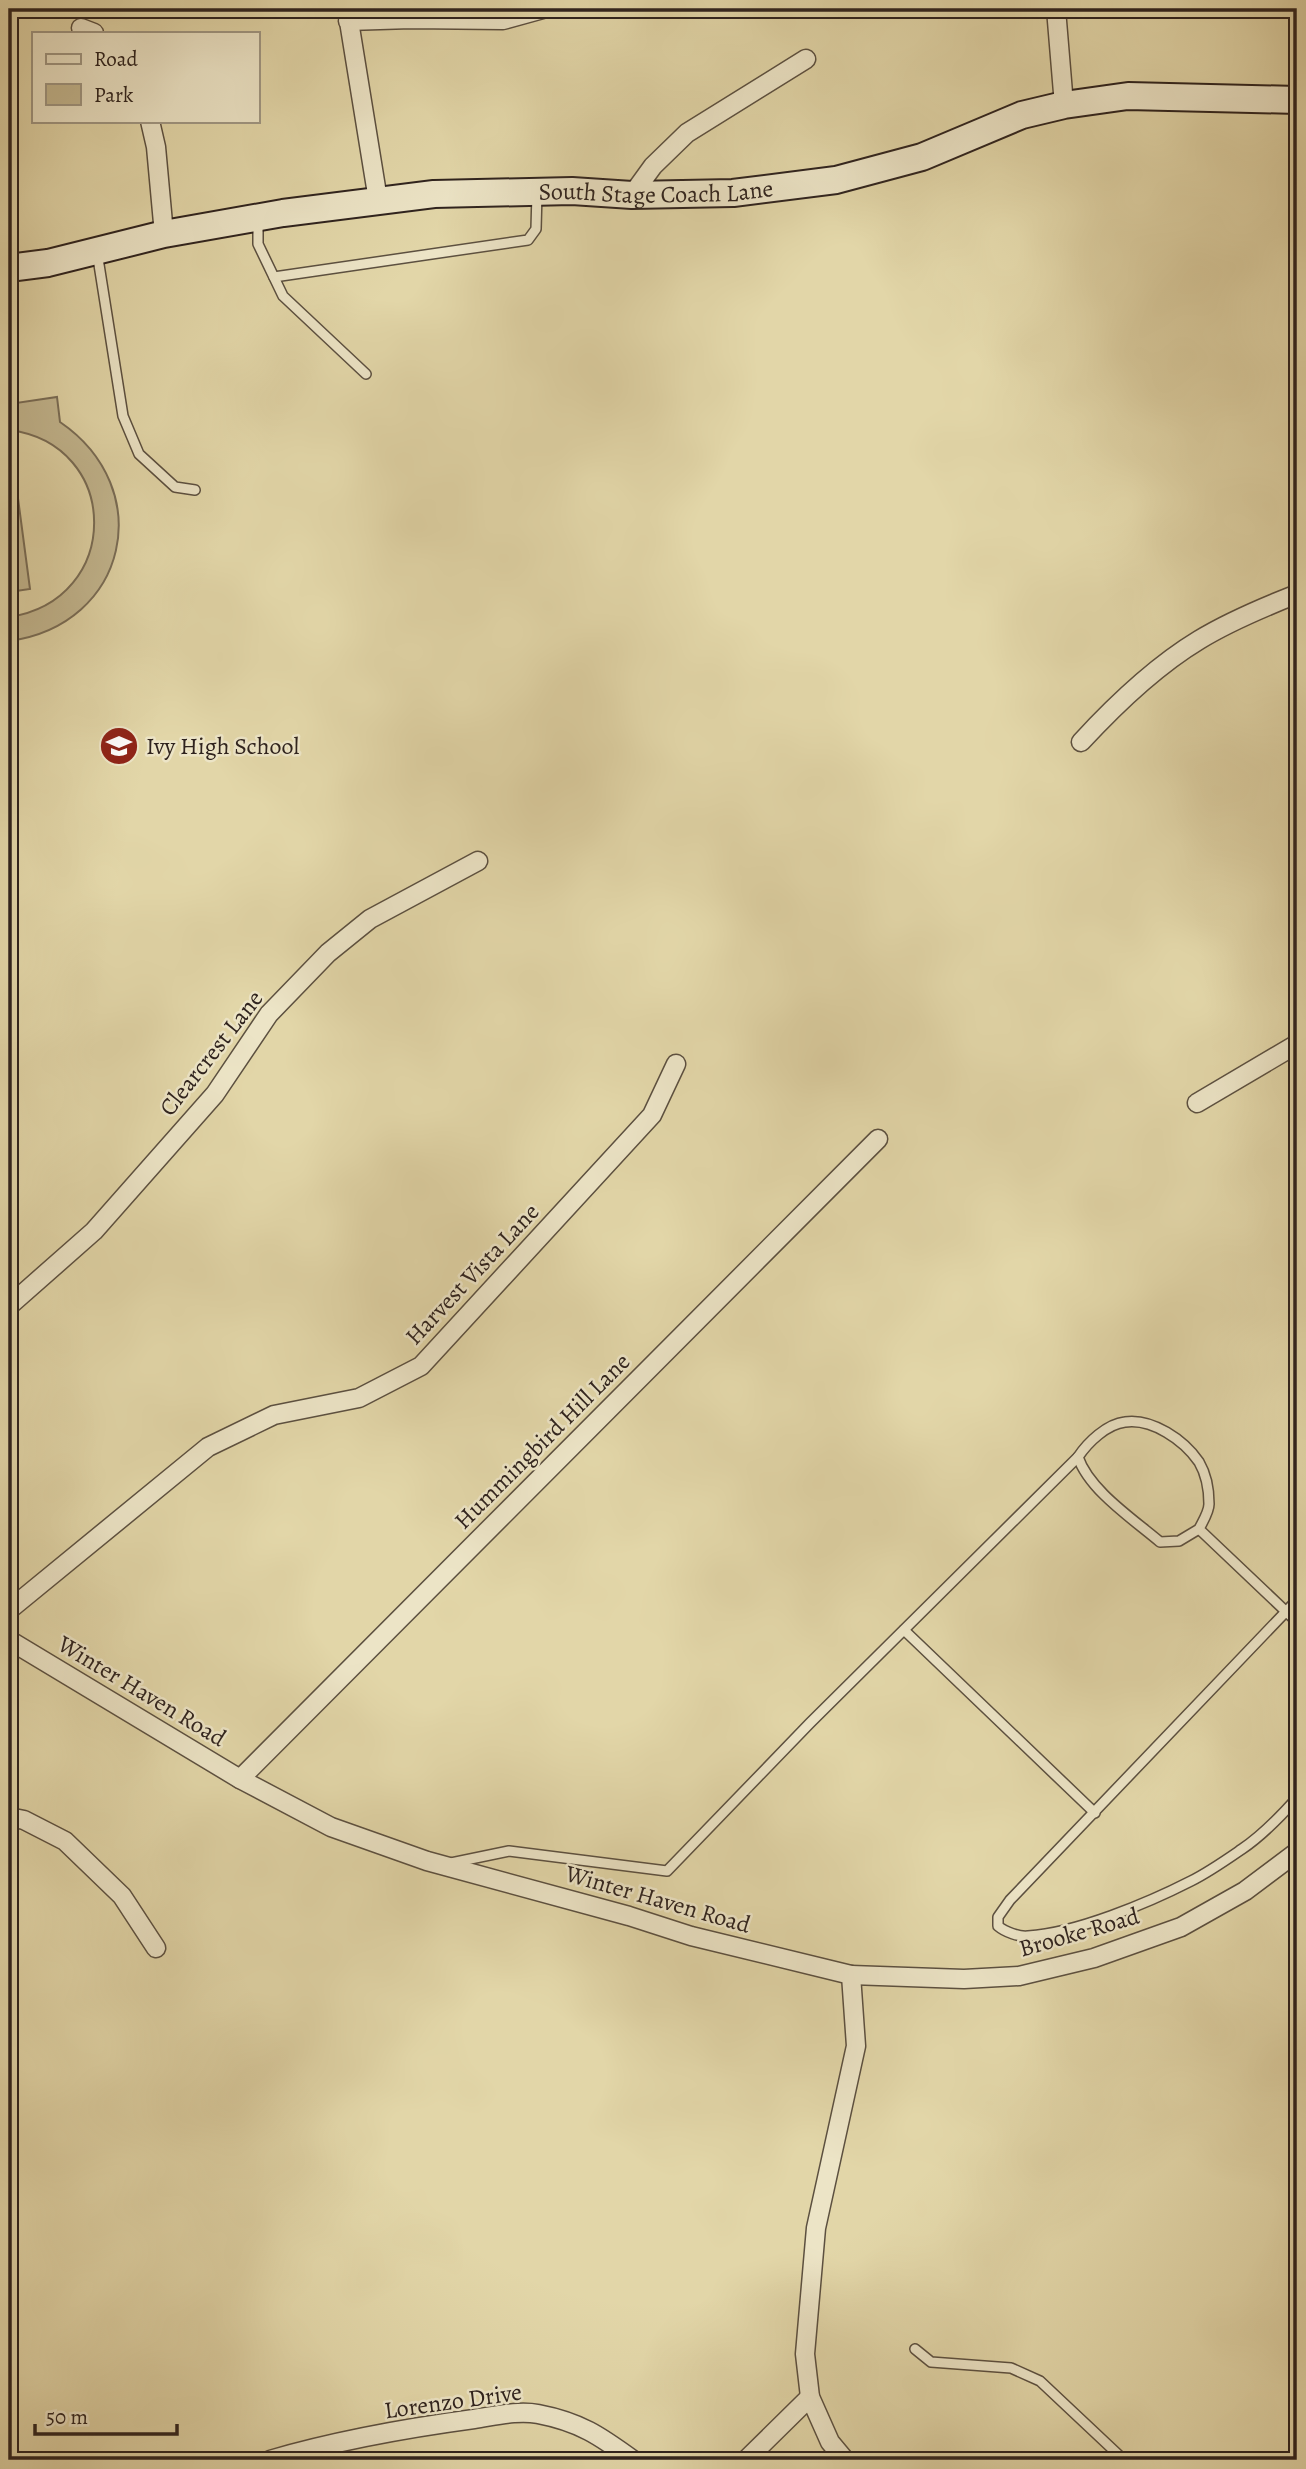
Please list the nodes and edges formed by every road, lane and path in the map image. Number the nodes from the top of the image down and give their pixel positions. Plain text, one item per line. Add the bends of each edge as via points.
1 (543, 9) edge
2 (1056, 9) edge
3 (348, 15) edge
4 (806, 59) dead end
5 (1297, 100) edge
6 (1064, 105) junction
7 (150, 122) edge
8 (537, 191) junction
9 (632, 195) junction
10 (378, 200) junction
11 (258, 218) junction
12 (164, 234) junction
13 (96, 250) junction
14 (9, 268) edge
15 (274, 277) junction
16 (366, 374) dead end
17 (195, 490) dead end
18 (1297, 594) edge
19 (1081, 742) dead end
20 (478, 861) dead end
21 (1297, 1044) edge
22 (676, 1064) dead end
23 (1197, 1103) dead end
24 (878, 1139) dead end
25 (9, 1306) edge
26 (1078, 1457) junction
27 (1199, 1529) junction
28 (1297, 1600) edge
29 (9, 1610) edge
30 (1287, 1611) junction
31 (1297, 1622) edge
32 (904, 1630) junction
33 (9, 1640) edge
34 (240, 1779) junction
35 (1297, 1798) edge
36 (1095, 1813) junction
37 (9, 1817) edge
38 (1297, 1852) edge
39 (442, 1865) junction
40 (156, 1948) dead end
41 (851, 1975) junction
42 (915, 2349) dead end
43 (810, 2397) junction
44 (270, 2460) edge
45 (633, 2460) edge
46 (746, 2460) edge
47 (845, 2460) edge
48 (1124, 2460) edge

1 - 3 street via 503,20
2 - 6 street
3 - 10 street
4 - 9 street via 687,133 653,166
5 - 6 main road, South Stage Coach Lane via 1128,96
6 - 9 main road, South Stage Coach Lane via 1022,115 922,157 836,180 733,193
7 - 12 street
8 - 9 main road, South Stage Coach Lane
8 - 10 main road, South Stage Coach Lane
8 - 15 lane via 536,229 528,240
10 - 11 main road, South Stage Coach Lane
11 - 12 main road, South Stage Coach Lane
11 - 15 lane via 258,244
12 - 13 main road, South Stage Coach Lane
13 - 14 main road, South Stage Coach Lane
13 - 17 lane via 123,416 139,454 175,487
15 - 16 lane via 283,296
18 - 19 street via 1199,640 1120,700
20 - 25 street, Clearcrest Lane via 370,919 328,953 269,1014 215,1094 94,1231
21 - 23 street
22 - 29 street, Harvest Vista Lane via 652,1115 421,1366 359,1398 274,1415 208,1447
24 - 34 street, Hummingbird Hill Lane
26 - 27 lane via 1097,1487 1160,1542 1179,1541
26 - 27 lane via 1096,1437 1123,1422 1145,1422 1177,1439 1199,1462 1208,1485 1209,1507
26 - 32 lane
27 - 30 lane
28 - 30 lane
30 - 31 lane
30 - 36 lane
32 - 36 lane
32 - 39 lane via 667,1871 509,1851
33 - 34 street, Winter Haven Road
34 - 39 street, Winter Haven Road via 331,1827
35 - 36 lane via 1244,1848 1193,1880 1145,1902 1065,1931 1026,1937 1002,1930 998,1917 1010,1900
37 - 40 street via 65,1841 122,1896
38 - 41 street, Brooke Road via 1245,1891 1181,1927 1094,1958 1019,1976
39 - 41 street, Winter Haven Road via 691,1936
41 - 43 street via 856,2046 816,2228 805,2354
42 - 48 lane via 931,2362 1011,2368 1040,2381
43 - 46 street
43 - 47 street via 830,2442
44 - 45 street, Lorenzo Drive via 433,2425 535,2414 574,2423

